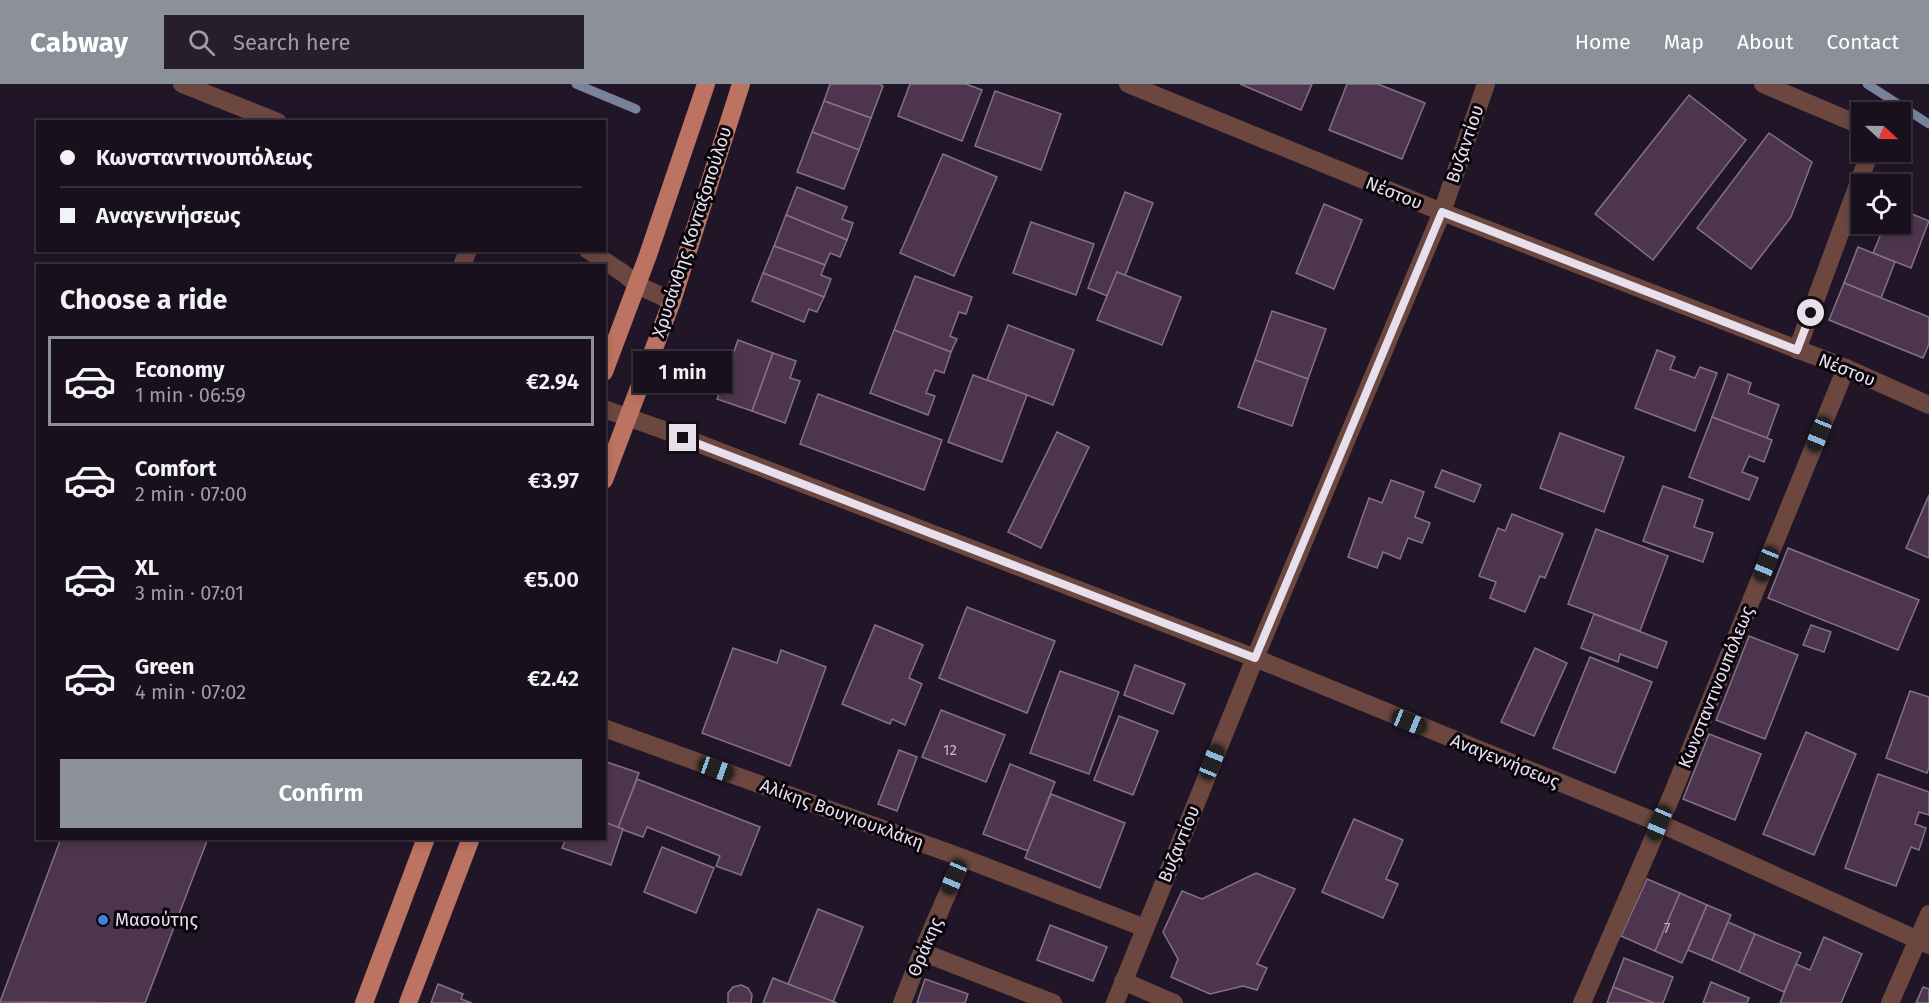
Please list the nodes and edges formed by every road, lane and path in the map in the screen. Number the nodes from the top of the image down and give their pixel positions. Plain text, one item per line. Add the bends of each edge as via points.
1 (182, 84) edge
2 (706, 84) edge
3 (741, 84) edge
4 (1128, 84) edge
5 (1485, 84) edge
6 (1763, 84) edge
7 (273, 120) edge
8 (1851, 121) edge
9 (1866, 162) edge
10 (1442, 212) junction
11 (591, 252) edge
12 (637, 285) junction
13 (672, 301) junction
14 (1797, 350) junction
15 (606, 367) edge
16 (1846, 368) junction
17 (1929, 405) edge
18 (606, 410) edge
19 (627, 418) junction
20 (606, 475) edge
21 (1255, 658) junction
22 (606, 729) edge
23 (1659, 823) junction
24 (425, 840) edge
25 (470, 840) edge
26 (963, 858) junction
27 (1929, 914) edge
28 (1145, 928) junction
29 (1923, 942) edge
30 (922, 952) junction
31 (1123, 981) junction
32 (364, 1003) edge
33 (408, 1003) edge
34 (902, 1003) edge
35 (1053, 1003) edge
36 (1115, 1003) edge
37 (1174, 1003) edge
38 (1582, 1003) edge
39 (1890, 1003) edge

1 - 7 street
2 - 12 main road, Χρυσάνθης Κονταξοπούλου
3 - 13 main road, Χρυσάνθης Κονταξοπούλου
4 - 10 street, Νέστου
5 - 10 street, Βυζαντίου
6 - 8 street
9 - 14 street
10 - 14 street, Νέστου
10 - 21 street, Βυζαντίου
11 - 12 street
12 - 13 street
12 - 15 main road, Χρυσάνθης Κονταξοπούλου
13 - 19 main road, Χρυσάνθης Κονταξοπούλου
14 - 16 street, Νέστου
16 - 17 street, Νέστου
16 - 23 street, Κωνσταντινουπόλεως
18 - 19 street, Αναγεννήσεως
19 - 20 main road, Χρυσάνθης Κονταξοπούλου
19 - 21 street, Αναγεννήσεως
21 - 23 street, Αναγεννήσεως
21 - 28 street, Βυζαντίου
22 - 26 street, Αλίκης Βουγιουκλάκη
23 - 29 street, Αναγεννήσεως
23 - 38 street, Κωνσταντινουπόλεως
24 - 32 main road
25 - 33 main road
26 - 28 street, Αλίκης Βουγιουκλάκη
26 - 30 street, Θράκης
27 - 29 street
28 - 31 street, Βυζαντίου
29 - 39 street
30 - 34 street, Θράκης
30 - 35 street
31 - 36 street, Βυζαντίου
31 - 37 street

